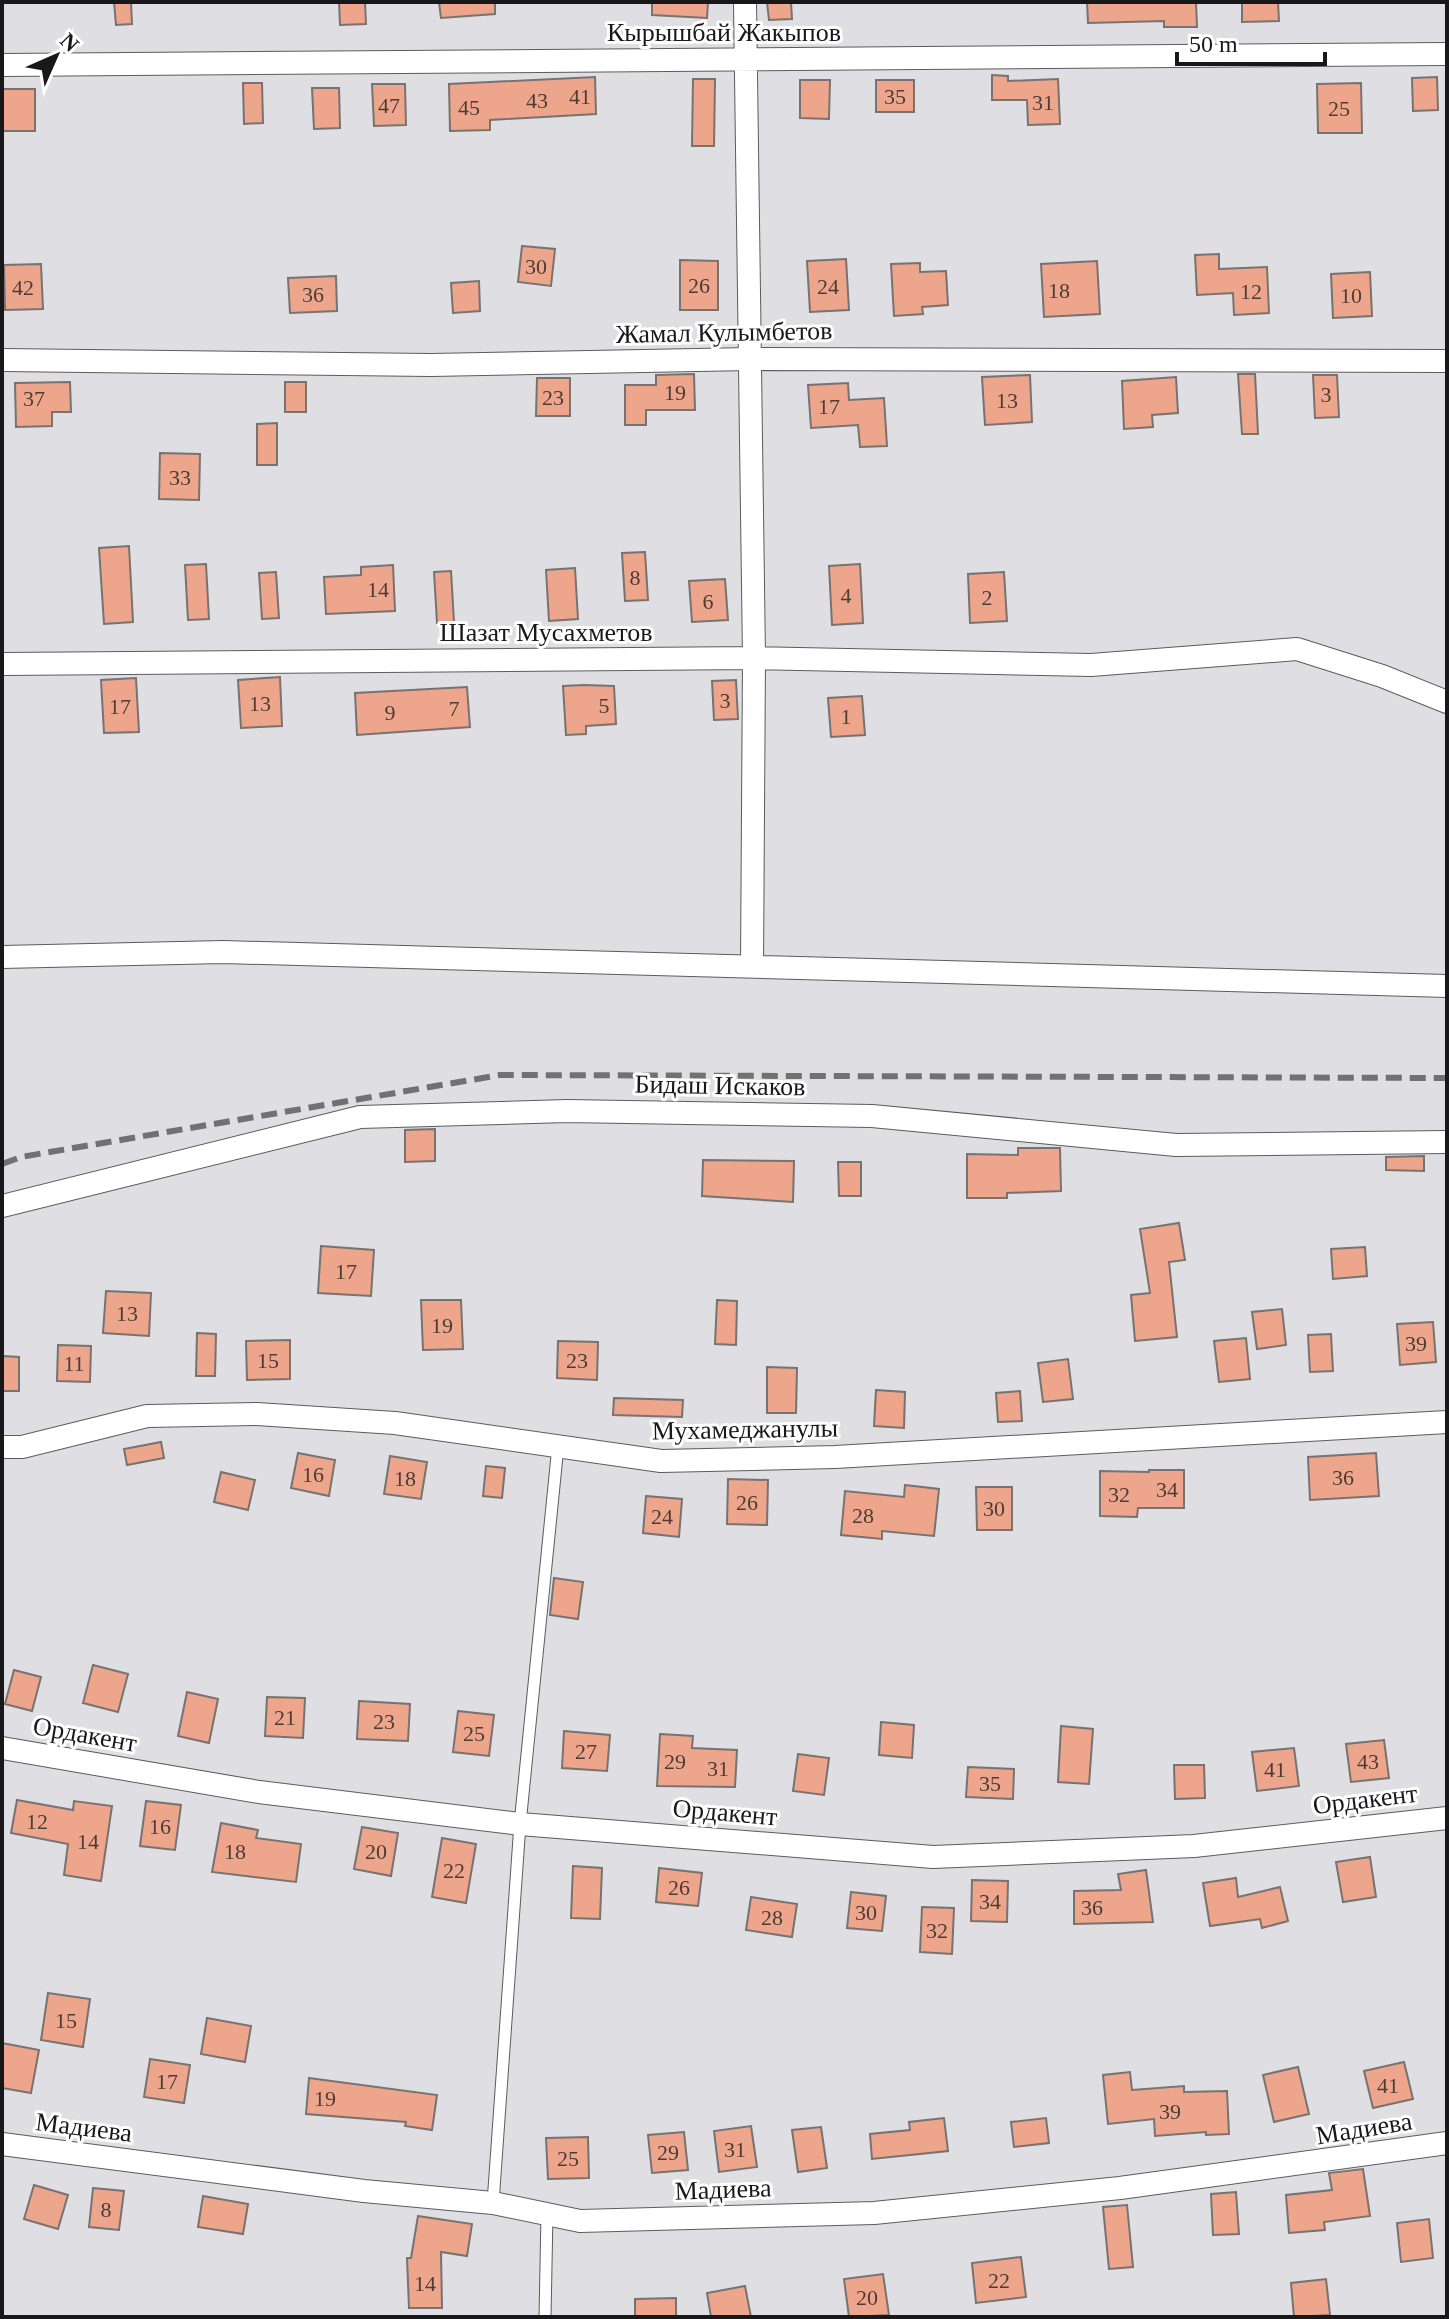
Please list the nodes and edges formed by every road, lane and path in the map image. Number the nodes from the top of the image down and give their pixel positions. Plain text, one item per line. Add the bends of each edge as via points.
1 (745, 2) edge
2 (1447, 54) edge
3 (748, 59) junction
4 (2, 65) edge
5 (751, 359) junction
6 (2, 360) edge
7 (1447, 361) edge
8 (754, 658) junction
9 (2, 664) edge
10 (1447, 702) edge
11 (2, 957) edge
12 (752, 966) junction
13 (1447, 986) edge
14 (1447, 1142) edge
15 (2, 1206) edge
16 (1447, 1422) edge
17 (558, 1446) junction
18 (2, 1447) edge
19 (2, 1748) edge
20 (1447, 1818) edge
21 (520, 1824) junction
22 (1447, 2143) edge
23 (2, 2144) edge
24 (493, 2203) junction
25 (547, 2213) junction
26 (545, 2317) edge

1 - 3 street
2 - 3 street, Кырышбай Жакыпов
3 - 4 street, Кырышбай Жакыпов
3 - 5 street
5 - 6 street, Жамал Кулымбетов via 431,365
5 - 7 street, Жамал Кулымбетов
5 - 8 street
8 - 9 street, Шазат Мусахметов
8 - 10 street, Шазат Мусахметов via 1091,665 1297,649
8 - 12 street
11 - 12 street via 223,952
12 - 13 street
14 - 15 street, Бидаш Искаков via 1176,1145 857,1115 567,1111 360,1117
16 - 17 street, Мухамеджанулы via 835,1457 661,1461
17 - 18 street, Мухамеджанулы via 395,1423 257,1414 147,1416 22,1447
17 - 21 lane
19 - 21 street, Ордакент via 259,1792
20 - 21 street, Ордакент via 1194,1846 933,1857
21 - 24 lane
22 - 25 street, Мадиева via 1120,2188 874,2213 580,2221
23 - 24 street, Мадиева
24 - 25 street, Мадиева
25 - 26 lane

